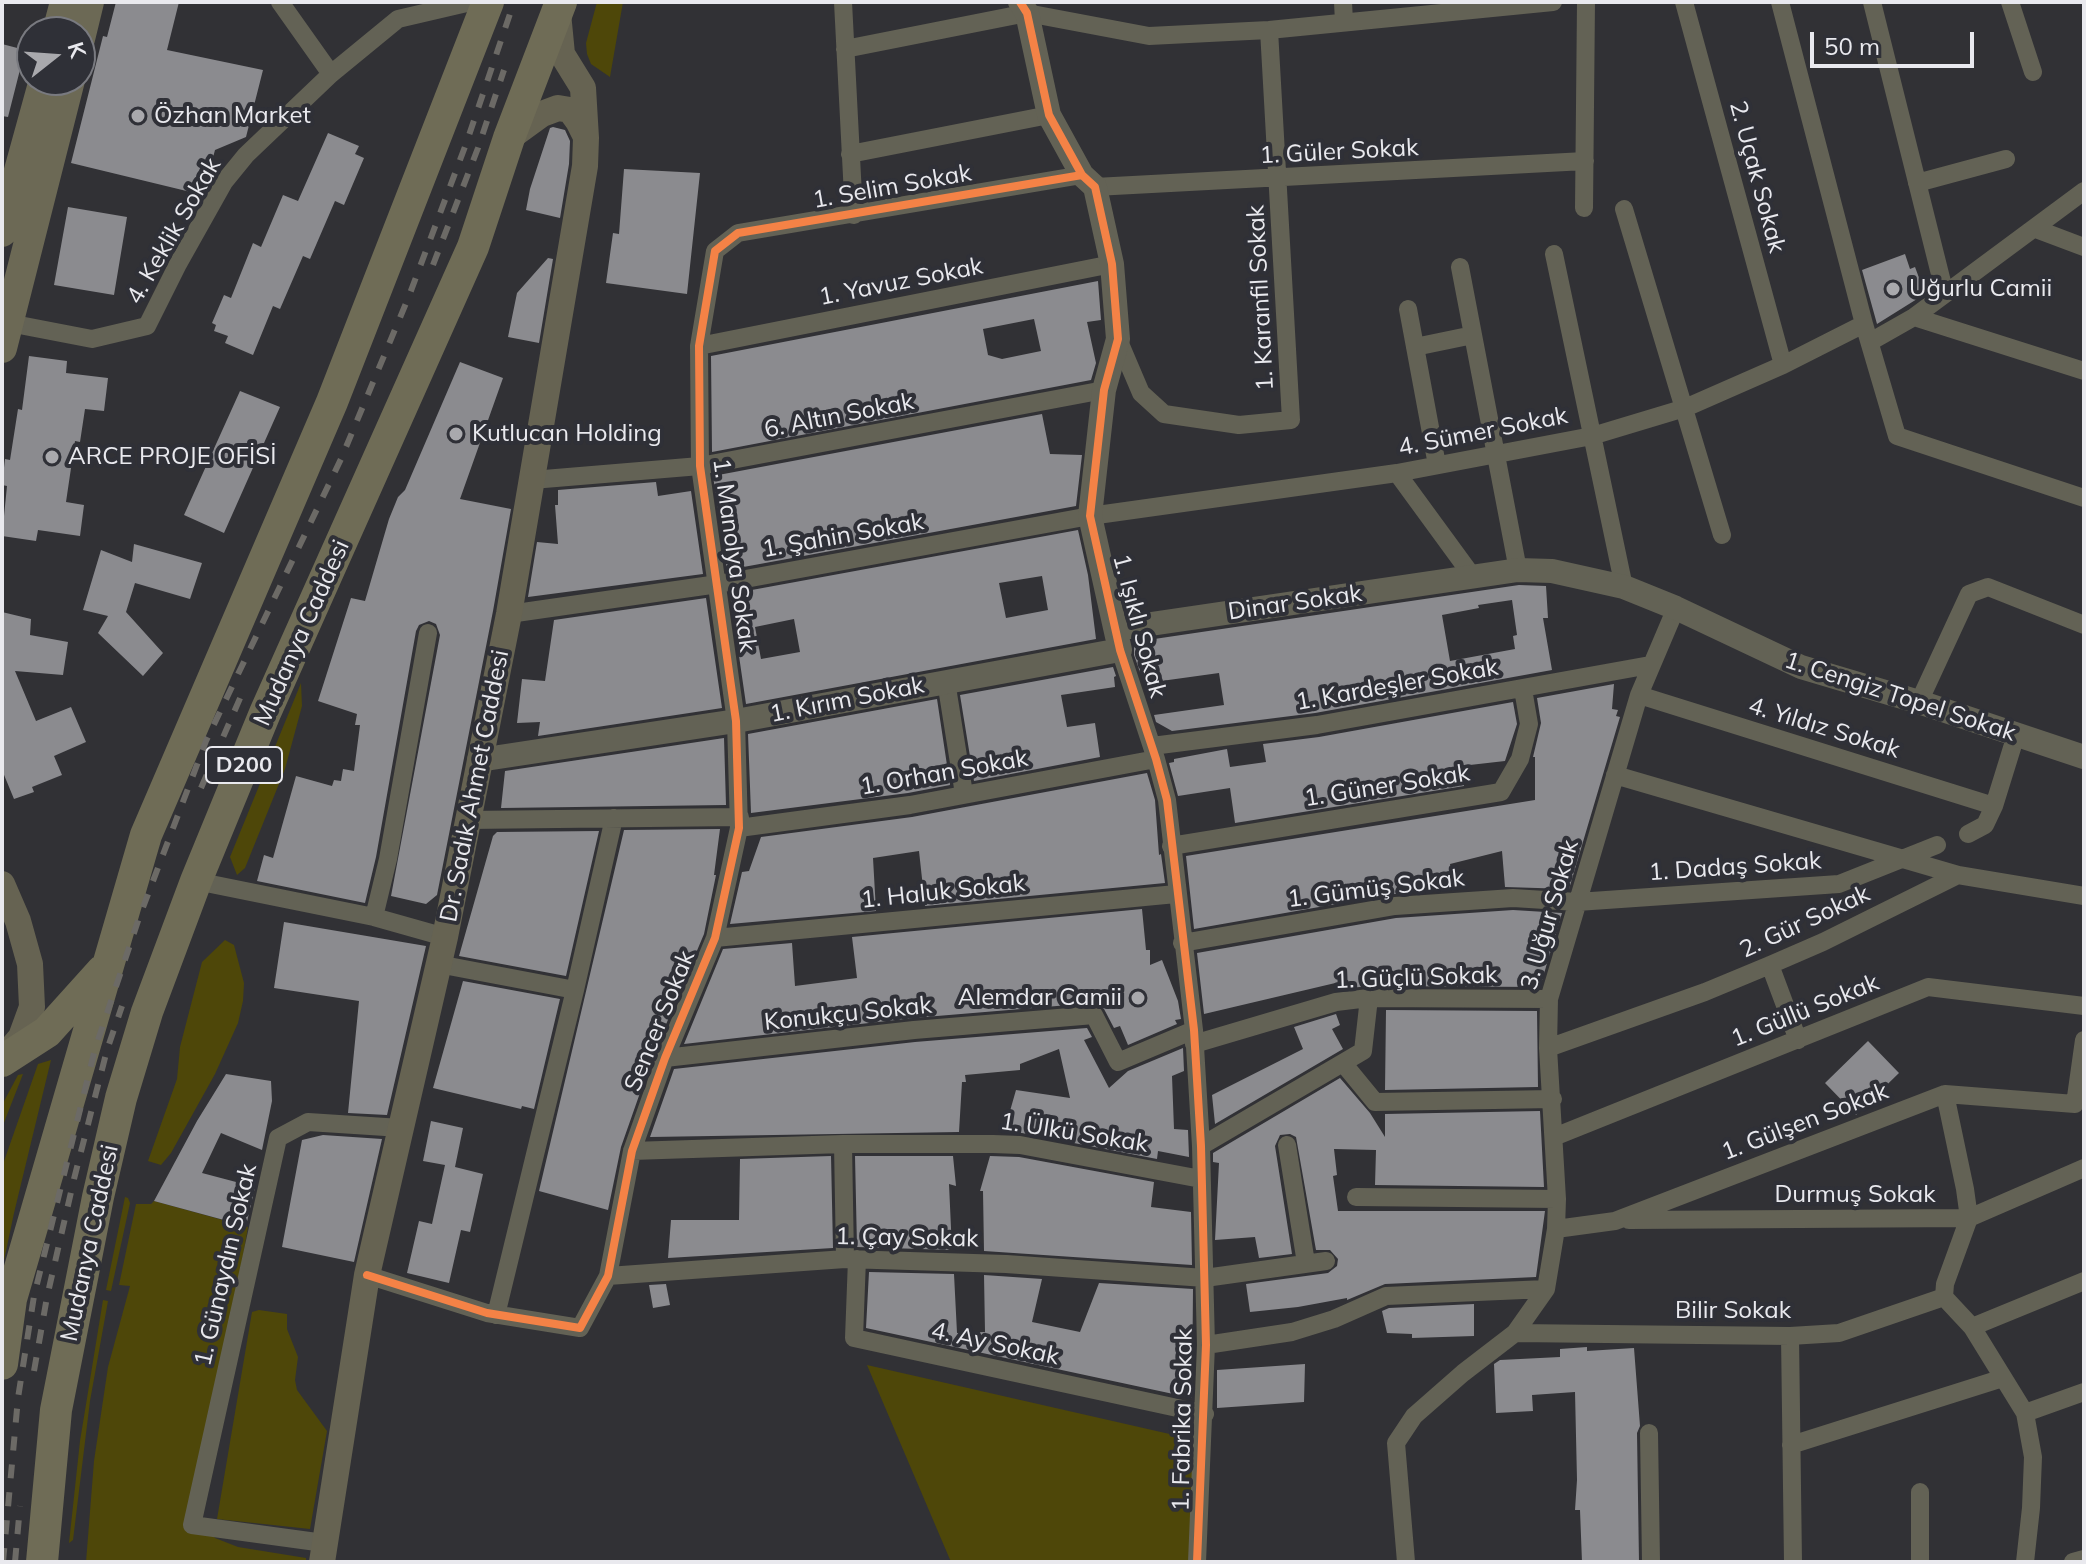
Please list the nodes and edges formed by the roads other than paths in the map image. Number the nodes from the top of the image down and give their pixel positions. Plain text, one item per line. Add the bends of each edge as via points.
1 (280, 2) edge
2 (471, 2) edge
3 (488, 2) edge
4 (843, 2) edge
5 (1343, 2) edge
6 (1553, 2) edge
7 (1586, 2) edge
8 (1684, 2) edge
9 (1780, 2) edge
10 (1872, 2) edge
11 (2010, 2) edge
12 (1480, 5) edge
13 (559, 6) edge
14 (1024, 8) edge
15 (1344, 22) junction
16 (1269, 30) junction
17 (845, 49) junction
18 (2033, 72) dead end
19 (331, 74) junction
20 (40, 96) edge
21 (66, 96) edge
22 (1049, 115) junction
23 (509, 138) junction
24 (586, 138) junction
25 (850, 154) junction
26 (2006, 159) dead end
27 (1585, 161) junction
28 (1278, 180) junction
29 (1088, 181) junction
30 (1917, 183) junction
31 (2084, 191) edge
32 (1584, 208) dead end
33 (1624, 209) dead end
34 (854, 215) junction
35 (2036, 229) junction
36 (2, 232) edge
37 (2084, 247) edge
38 (715, 251) joint
39 (1554, 254) dead end
40 (1112, 264) junction
41 (1460, 267) dead end
42 (1945, 294) junction
43 (1408, 309) dead end
44 (1914, 317) junction
45 (1867, 333) junction
46 (5, 335) edge
47 (1473, 335) junction
48 (1118, 339) junction
49 (699, 346) junction
50 (1415, 347) junction
51 (1783, 365) junction
52 (2084, 371) edge
53 (1104, 390) junction
54 (1685, 408) junction
55 (1291, 420) joint
56 (1592, 436) junction
57 (1495, 454) junction
58 (1437, 465) junction
59 (700, 466) junction
60 (1397, 473) junction
61 (532, 480) junction
62 (2084, 498) edge
63 (1090, 516) junction
64 (1722, 535) dead end
65 (1518, 570) junction
66 (1473, 577) junction
67 (718, 584) junction
68 (1624, 587) junction
69 (1676, 608) junction
70 (509, 614) junction
71 (2084, 625) edge
72 (428, 633) dead end
73 (1118, 639) junction
74 (1650, 665) junction
75 (946, 681) junction
76 (1523, 689) junction
77 (1639, 695) junction
78 (1919, 702) junction
79 (736, 721) junction
80 (2016, 735) junction
81 (1154, 752) junction
82 (2084, 757) edge
83 (479, 760) junction
84 (1615, 775) junction
85 (964, 794) junction
86 (1994, 806) junction
87 (614, 818) junction
88 (467, 820) junction
89 (740, 823) junction
90 (1968, 834) dead end
91 (1937, 845) dead end
92 (1171, 846) junction
93 (1901, 860) junction
94 (1958, 875) junction
95 (196, 881) junction
96 (2, 884) edge
97 (1176, 894) junction
98 (2084, 896) edge
99 (1577, 902) junction
100 (374, 917) junction
101 (445, 937) junction
102 (715, 938) junction
103 (1182, 943) junction
104 (109, 963) junction
105 (438, 964) junction
106 (1770, 965) junction
107 (575, 990) junction
108 (1369, 998) junction
109 (1549, 999) junction
110 (2084, 1006) edge
111 (1194, 1037) junction
112 (1798, 1040) junction
113 (2084, 1040) edge
114 (1548, 1048) junction
115 (665, 1058) junction
116 (2, 1060) edge
117 (1343, 1063) junction
118 (2082, 1075) edge
119 (1945, 1094) junction
120 (1553, 1099) junction
121 (401, 1128) junction
122 (1554, 1137) junction
123 (843, 1144) junction
124 (1287, 1145) dead end
125 (1201, 1146) junction
126 (632, 1151) junction
127 (2084, 1168) edge
128 (1201, 1179) junction
129 (1356, 1197) dead end
130 (1557, 1199) junction
131 (1969, 1218) junction
132 (1615, 1221) junction
133 (1556, 1229) junction
134 (851, 1259) junction
135 (1326, 1261) dead end
136 (1306, 1263) junction
137 (367, 1275) junction
138 (608, 1276) junction
139 (1205, 1278) junction
140 (2084, 1281) edge
141 (1546, 1289) junction
142 (1944, 1297) junction
143 (496, 1315) junction
144 (1972, 1327) junction
145 (1515, 1333) junction
146 (1790, 1336) junction
147 (1206, 1345) junction
148 (2, 1364) edge
149 (2003, 1378) junction
150 (2084, 1392) edge
151 (2025, 1413) junction
152 (1205, 1414) junction
153 (1649, 1433) dead end
154 (1791, 1445) junction
155 (1920, 1492) dead end
156 (323, 1552) edge
157 (2084, 1559) edge
158 (42, 1562) edge
159 (1197, 1562) edge
160 (1406, 1562) edge
161 (1651, 1562) edge
162 (1793, 1562) edge
163 (1920, 1562) edge
164 (2025, 1562) edge
165 (2073, 1562) edge

1 - 19 street
2 - 19 street, 4. Keklik Sokak via 398,19
3 - 104 highway, D200 via 332,402 146,835
4 - 17 street
5 - 15 street
6 - 12 street
7 - 27 street
8 - 51 street, 2. Uçak Sokak
9 - 45 street
10 - 30 street
11 - 18 street
12 - 15 street
13 - 23 highway, Mudanya Caddesi / D200
13 - 24 main road, Dr. Sadık Ahmet Caddesi via 562,54 583,88
14 - 16 street via 1149,36
14 - 17 street
14 - 22 street, 1. Işıklı Sokak
15 - 16 street
16 - 28 street, 1. Karanfil Sokak
17 - 25 street
19 - 46 street, 4. Keklik Sokak via 224,182 147,326 92,339
20 - 36 main road
21 - 46 main road
22 - 25 street
22 - 29 street, 1. Işıklı Sokak
23 - 24 main road via 558,108 570,110
23 - 95 highway, Mudanya Caddesi / D200 via 473,247 265,713
24 - 61 main road, Dr. Sadık Ahmet Caddesi
25 - 34 street
26 - 30 street
27 - 28 street, 1. Güler Sokak
27 - 32 street
28 - 29 street, 1. Güler Sokak
28 - 55 street, 1. Karanfil Sokak
29 - 34 street, 1. Selim Sokak
29 - 40 street, 1. Işıklı Sokak
30 - 42 street
31 - 35 street, 4. Sümer Sokak
33 - 54 street
34 - 38 street, 1. Selim Sokak via 738,233
35 - 37 street
35 - 42 street, 4. Sümer Sokak
38 - 49 street, 1. Manolya Sokak
39 - 56 street
40 - 48 street, 1. Işıklı Sokak
40 - 49 street, 1. Yavuz Sokak
41 - 47 street
42 - 44 street, 4. Sümer Sokak
43 - 50 street
44 - 45 street, 4. Sümer Sokak
44 - 52 street
45 - 51 street, 4. Sümer Sokak
45 - 62 street via 1897,436
47 - 50 street
47 - 57 street
48 - 53 street, 1. Işıklı Sokak
48 - 55 street, 1. Işıklı Sokak via 1141,393 1164,414 1239,425
49 - 59 street, 1. Manolya Sokak
50 - 58 street
51 - 54 street, 4. Sümer Sokak
53 - 59 street, 6. Altın Sokak
53 - 63 street, 1. Işıklı Sokak
54 - 56 street, 4. Sümer Sokak
54 - 64 street
56 - 57 street, 4. Sümer Sokak
56 - 68 street
57 - 58 street, 4. Sümer Sokak
57 - 65 street
58 - 60 street, 4. Sümer Sokak
59 - 61 street, 6. Altın Sokak
59 - 67 street, 1. Manolya Sokak
60 - 63 street, 4. Sümer Sokak
60 - 66 street
61 - 70 main road, Dr. Sadık Ahmet Caddesi
63 - 67 street, 1. Şahin Sokak
63 - 73 street, 1. Işıklı Sokak
65 - 66 street, Dinar Sokak
65 - 68 street, Dinar Sokak via 1552,571
66 - 73 street, Dinar Sokak
67 - 70 street, 1. Şahin Sokak
67 - 79 street, 1. Manolya Sokak
68 - 69 street, Dinar Sokak
69 - 74 street, 3. Uğur Sokak
69 - 78 street, 1. Cengiz Topel Sokak via 1801,667
70 - 83 main road, Dr. Sadık Ahmet Caddesi
71 - 78 street via 1988,587 1969,594
72 - 100 street
73 - 75 street, 1. Kırım Sokak
73 - 81 street, 1. Işıklı Sokak
74 - 76 street, 1. Kardeşler Sokak
74 - 77 street, 3. Uğur Sokak
75 - 79 street, 1. Kırım Sokak
75 - 85 street
76 - 81 street, 1. Kardeşler Sokak
76 - 92 street, 1. Güner Sokak via 1529,724 1520,759 1501,792
77 - 84 street, 3. Uğur Sokak
77 - 86 street, 4. Yıldız Sokak
78 - 80 street, 1. Cengiz Topel Sokak
79 - 83 street, 1. Kırım Sokak
79 - 89 street, Sencer Sokak
80 - 82 street, 1. Cengiz Topel Sokak
80 - 86 street
81 - 85 street, 1. Orhan Sokak
81 - 92 street, 1. Işıklı Sokak via 1167,800
83 - 88 main road, Dr. Sadık Ahmet Caddesi
84 - 93 street
84 - 99 street, 3. Uğur Sokak
85 - 89 street, 1. Orhan Sokak
86 - 90 street via 1985,825
87 - 88 street, 1. Orhan Sokak
87 - 89 street, 1. Orhan Sokak
87 - 107 street
88 - 101 main road, Dr. Sadık Ahmet Caddesi
89 - 102 street, Sencer Sokak
91 - 93 street, 1. Dadaş Sokak
92 - 97 street, 1. Işıklı Sokak
93 - 94 street
93 - 99 street, 1. Dadaş Sokak via 1839,884
94 - 98 street
94 - 106 street, 2. Gür Sokak
95 - 100 street
95 - 158 highway, Mudanya Caddesi / D200 via 147,1012 98,1197 56,1410
96 - 116 main road via 30,964 32,1007 21,1037
97 - 102 street, 1. Haluk Sokak
97 - 103 street, 1. Işıklı Sokak
99 - 103 street, 1. Gümüş Sokak via 1513,898 1395,906
99 - 109 street, 3. Uğur Sokak
100 - 101 street
101 - 105 main road, Dr. Sadık Ahmet Caddesi
102 - 115 street, Sencer Sokak
103 - 111 street, 1. Işıklı Sokak
104 - 116 highway via 47,1032
104 - 148 highway, D200 via 11,1299
105 - 107 street
105 - 121 main road, Dr. Sadık Ahmet Caddesi
106 - 112 street
106 - 114 street, 2. Gür Sokak
107 - 143 street
108 - 109 street, 1. Güçlü Sokak
108 - 111 street, 1. Güçlü Sokak
108 - 117 street via 1363,1051
109 - 114 street, 3. Uğur Sokak
110 - 112 street, 1. Güllü Sokak via 1928,987
111 - 115 street, Konukçu Sokak via 1118,1062 1094,1015
111 - 125 street, 1. Işıklı Sokak
112 - 122 street, 1. Güllü Sokak
113 - 118 street
114 - 120 street, 3. Uğur Sokak
115 - 126 street, Sencer Sokak
117 - 120 street via 1375,1102
117 - 125 street
118 - 119 street, 1. Gülşen Sokak via 2075,1104
119 - 131 street
119 - 132 street, 1. Gülşen Sokak
120 - 122 street, 3. Uğur Sokak
121 - 137 main road, Dr. Sadık Ahmet Caddesi
121 - 156 street, 1. Günaydın Sokak via 308,1122 278,1138 192,1525
122 - 130 street, 3. Uğur Sokak
123 - 126 street, 1. Ülkü Sokak
123 - 128 street, 1. Ülkü Sokak via 1020,1145
123 - 134 street
124 - 136 street
125 - 128 street, 1. Işıklı Sokak
126 - 138 street, Sencer Sokak
127 - 131 street, Durmuş Sokak
128 - 139 street, 1. Işıklı Sokak
129 - 130 street
130 - 133 street, 3. Uğur Sokak
131 - 132 street, Durmuş Sokak
131 - 142 street
132 - 133 street, 1. Gülşen Sokak
133 - 141 street, 3. Uğur Sokak
134 - 138 street, 1. Çay Sokak
134 - 139 street, 1. Çay Sokak
134 - 152 street, 4. Ay Sokak via 854,1338
135 - 136 street, 1. Çay Sokak
136 - 139 street, 1. Çay Sokak
137 - 143 street
137 - 156 main road, Dr. Sadık Ahmet Caddesi
138 - 143 street, Sencer Sokak via 580,1328
139 - 147 street, 1. Fabrika Sokak
140 - 144 street
141 - 145 street, 3. Uğur Sokak
141 - 147 street via 1386,1296 1292,1332
142 - 144 street
142 - 146 street, Bilir Sokak via 1839,1333
144 - 149 street
145 - 146 street, Bilir Sokak
145 - 160 street, 3. Uğur Sokak via 1414,1416 1396,1443
146 - 154 street
147 - 152 street, 1. Fabrika Sokak
149 - 151 street
149 - 154 street
150 - 151 street
151 - 164 street via 2033,1457
152 - 159 street, 1. Fabrika Sokak
153 - 161 street
154 - 162 street
155 - 163 street
157 - 165 street

